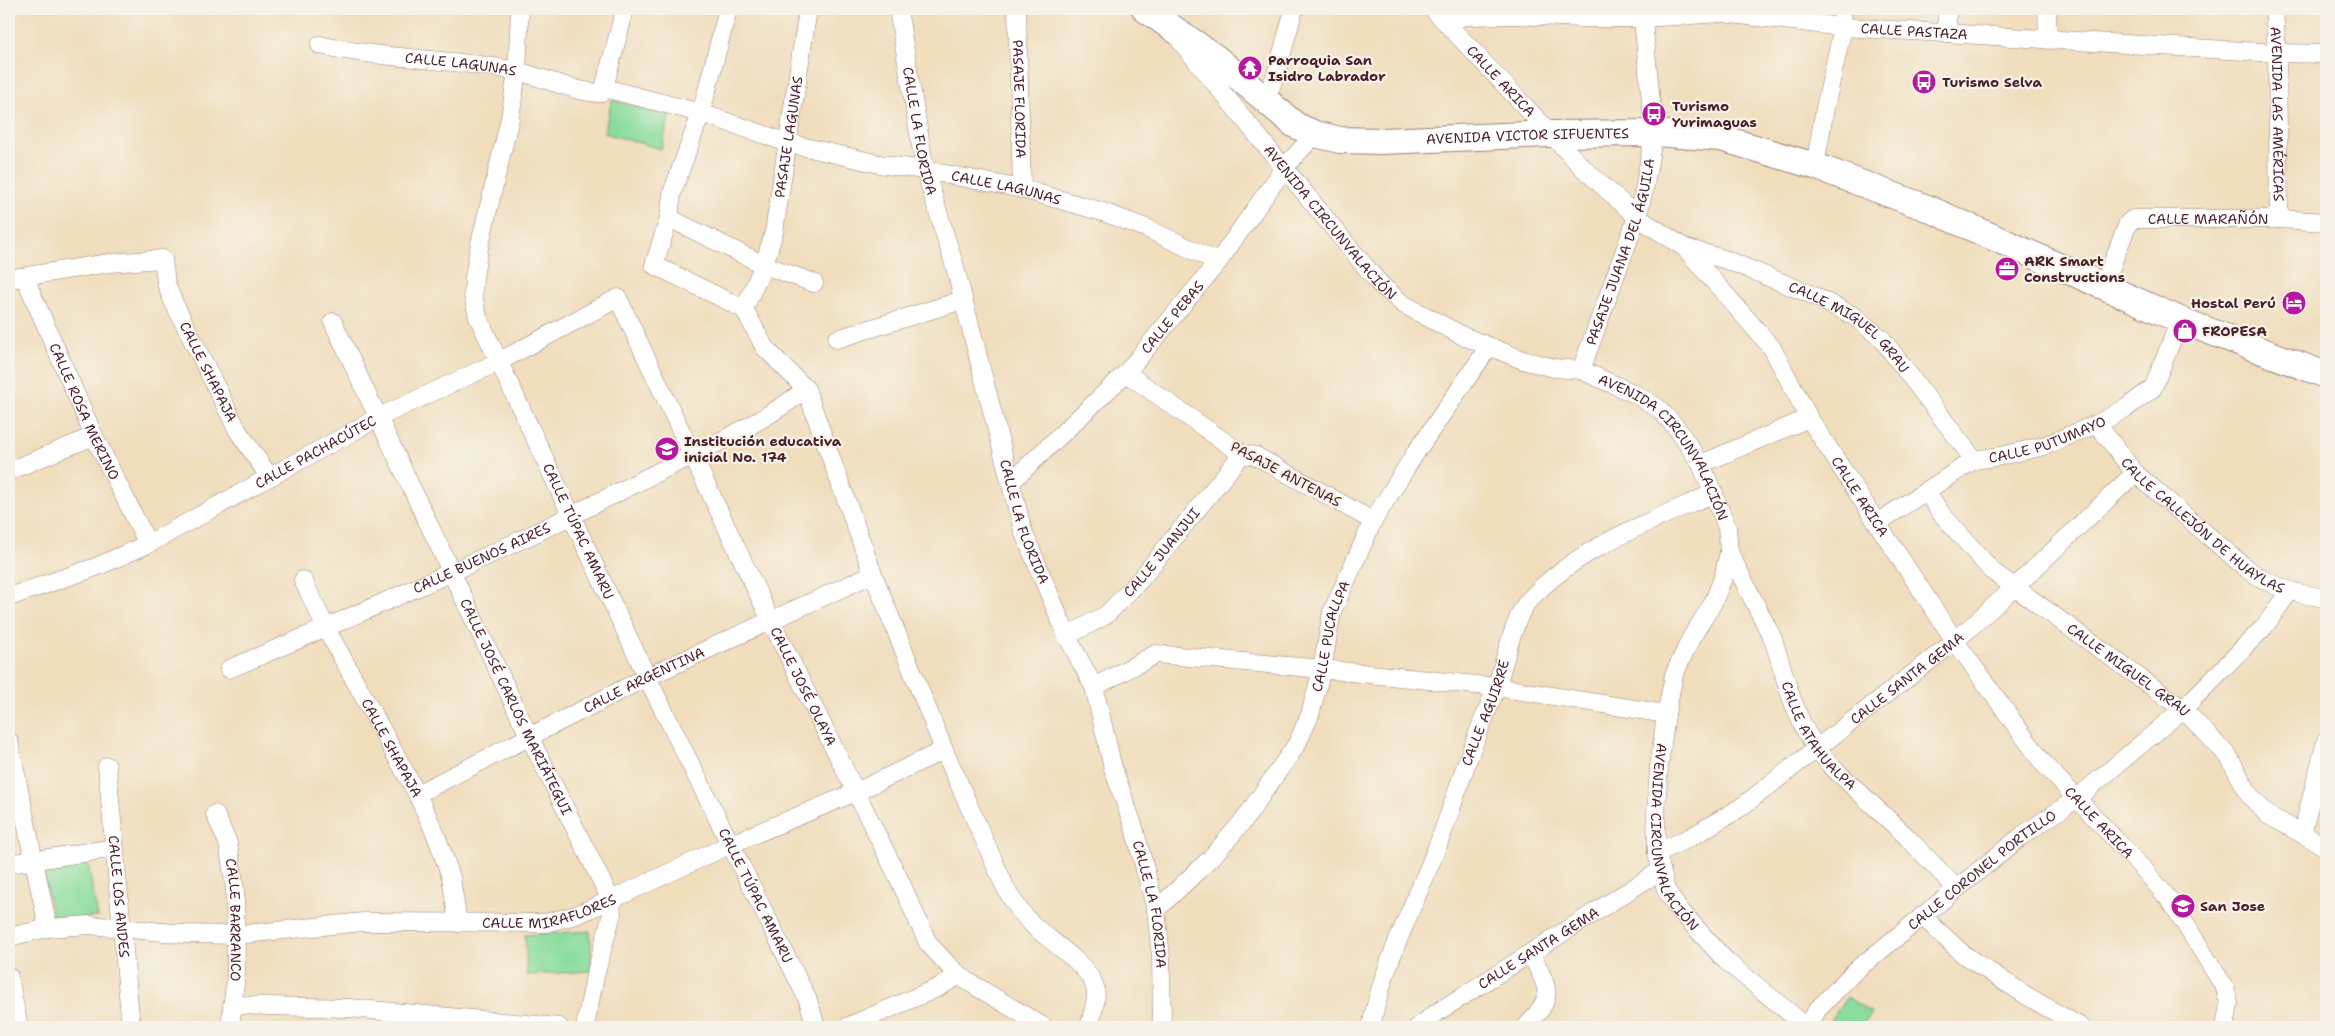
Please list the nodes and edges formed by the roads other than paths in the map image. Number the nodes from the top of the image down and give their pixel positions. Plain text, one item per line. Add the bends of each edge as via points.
1 (520, 9) edge
2 (625, 9) edge
3 (728, 9) edge
4 (808, 9) edge
5 (898, 9) edge
6 (1016, 9) edge
7 (1294, 9) edge
8 (1842, 9) edge
9 (1946, 9) edge
10 (2047, 9) edge
11 (2274, 9) edge
12 (1723, 11) edge
13 (1514, 12) edge
14 (1642, 13) edge
15 (1154, 14) edge
16 (1439, 15) edge
17 (1843, 27) junction
18 (1947, 32) junction
19 (2048, 40) junction
20 (320, 45) dead end
21 (2277, 53) junction
22 (2326, 54) edge
23 (517, 71) junction
24 (603, 90) junction
25 (1265, 100) junction
26 (701, 113) junction
27 (1654, 133) junction
28 (1315, 134) junction
29 (1549, 134) junction
30 (788, 143) junction
31 (1815, 166) junction
32 (1285, 167) junction
33 (925, 170) junction
34 (1022, 190) junction
35 (1637, 217) junction
36 (668, 218) junction
37 (2280, 219) junction
38 (2326, 222) edge
39 (1686, 248) junction
40 (1218, 262) junction
41 (764, 265) junction
42 (17, 278) edge
43 (814, 283) dead end
44 (2104, 285) junction
45 (618, 298) joint
46 (963, 300) junction
47 (744, 309) junction
48 (2180, 320) junction
49 (333, 322) dead end
50 (837, 339) dead end
51 (1488, 348) junction
52 (498, 362) junction
53 (1581, 370) junction
54 (1126, 373) junction
55 (2326, 375) edge
56 (806, 389) junction
57 (379, 417) junction
58 (1809, 418) junction
59 (2097, 424) junction
60 (94, 436) junction
61 (693, 454) junction
62 (1242, 454) junction
63 (1974, 460) junction
64 (1701, 464) junction
65 (9, 471) edge
66 (2135, 473) junction
67 (269, 476) junction
68 (1011, 482) junction
69 (1927, 492) junction
70 (1714, 494) junction
71 (571, 517) junction
72 (1373, 521) junction
73 (1877, 523) junction
74 (148, 544) junction
75 (1729, 552) junction
76 (453, 573) junction
77 (873, 574) junction
78 (303, 580) dead end
79 (2015, 587) junction
80 (2289, 592) junction
81 (9, 597) edge
82 (2326, 598) edge
83 (771, 621) junction
84 (326, 628) junction
85 (1067, 636) junction
86 (1955, 641) junction
87 (229, 669) dead end
88 (1322, 669) junction
89 (647, 677) junction
90 (1094, 687) junction
91 (1496, 687) junction
92 (2183, 709) junction
93 (1666, 714) junction
94 (529, 736) junction
95 (9, 741) edge
96 (2326, 741) edge
97 (1817, 748) junction
98 (944, 750) junction
99 (107, 766) dead end
100 (856, 792) junction
101 (417, 794) junction
102 (2076, 799) junction
103 (215, 814) dead end
104 (2302, 834) junction
105 (731, 844) junction
106 (2326, 846) edge
107 (115, 848) junction
108 (1657, 853) junction
109 (34, 858) junction
110 (9, 864) edge
111 (1660, 870) junction
112 (1956, 888) junction
113 (611, 900) junction
114 (1156, 910) junction
115 (1922, 916) junction
116 (458, 923) junction
117 (122, 927) junction
118 (48, 928) junction
119 (236, 935) junction
120 (9, 937) edge
121 (1531, 954) junction
122 (960, 975) junction
123 (9, 977) edge
124 (232, 1005) junction
125 (19, 1027) edge
126 (131, 1027) edge
127 (230, 1027) edge
128 (559, 1027) edge
129 (585, 1027) edge
130 (816, 1027) edge
131 (847, 1027) edge
132 (1044, 1027) edge
133 (1089, 1027) edge
134 (1162, 1027) edge
135 (1371, 1027) edge
136 (1418, 1027) edge
137 (1526, 1027) edge
138 (1808, 1027) edge
139 (2081, 1027) edge
140 (2226, 1027) edge

1 - 23 street, CALLE TÚPAC AMARU
2 - 24 street
3 - 26 street
4 - 30 street, PASAJE LAGUNAS
5 - 33 street, CALLE LA FLORIDA
6 - 34 street, PASAJE FLORIDA
7 - 25 street via 1276,74
8 - 17 street
9 - 18 street
10 - 19 street
11 - 21 street, AVENIDA LAS AMÉRICAS
12 - 14 street, CALLE PASTAZA
12 - 17 street, CALLE PASTAZA
13 - 14 street, CALLE PASTAZA via 1582,18
13 - 16 street, CALLE PASTAZA
14 - 27 street, PASAJE JUANA DEL ÁGUILA
15 - 25 highway, AVENIDA VICTOR SIFUENTES via 1216,58
15 - 32 street, AVENIDA CIRCUNVALACIÓN
16 - 29 street, CALLE ARICA
17 - 18 street, CALLE PASTAZA
17 - 31 street
18 - 19 street, CALLE PASTAZA
19 - 21 street, CALLE PASTAZA
20 - 23 street, CALLE LAGUNAS via 353,53
21 - 22 street, CALLE PASTAZA
21 - 37 street, AVENIDA LAS AMÉRICAS
23 - 24 street, CALLE LAGUNAS
23 - 52 street, CALLE TÚPAC AMARU via 510,118 479,248 473,296 478,317
24 - 26 street, CALLE LAGUNAS
25 - 28 highway, AVENIDA VICTOR SIFUENTES via 1296,125
26 - 30 street, CALLE LAGUNAS
26 - 36 street via 672,193
27 - 29 highway, AVENIDA VICTOR SIFUENTES
27 - 31 highway, AVENIDA VICTOR SIFUENTES via 1721,138
27 - 35 street, PASAJE JUANA DEL ÁGUILA
28 - 29 highway, AVENIDA VICTOR SIFUENTES via 1340,140 1382,141
28 - 32 street, CALLE PEBAS
29 - 35 street, CALLE ARICA
30 - 33 street, CALLE LAGUNAS via 879,164
30 - 41 street, PASAJE LAGUNAS via 774,232
31 - 44 highway, AVENIDA VICTOR SIFUENTES via 1975,228
32 - 40 street, CALLE PEBAS
32 - 51 street, AVENIDA CIRCUNVALACIÓN via 1381,285 1403,304
33 - 34 street, CALLE LAGUNAS
33 - 46 street, CALLE LA FLORIDA
34 - 40 street, CALLE LAGUNAS via 1103,212
35 - 39 street, CALLE ARICA
35 - 53 street, PASAJE JUANA DEL ÁGUILA
36 - 41 street
36 - 47 street via 654,264
37 - 38 street, CALLE MARAÑÓN
37 - 44 street, CALLE MARAÑÓN via 2133,219 2128,222
39 - 58 street, CALLE ARICA via 1772,348
39 - 63 street, CALLE MIGUEL GRAU via 1727,260 1854,316 1882,340
40 - 54 street, CALLE PEBAS
41 - 43 street
41 - 47 street, PASAJE LAGUNAS
42 - 60 street, CALLE ROSA MERINO
42 - 67 street, CALLE SHAPAJA via 110,263 163,259 166,283 173,301 238,431
44 - 48 highway, AVENIDA VICTOR SIFUENTES
45 - 52 street, CALLE PACHACÚTEC
45 - 61 street, CALLE JOSÉ OLAYA
46 - 50 street
46 - 68 street, CALLE LA FLORIDA
47 - 56 street via 765,348
48 - 55 highway, AVENIDA VICTOR SIFUENTES
48 - 59 street, CALLE PUTUMAYO via 2153,388
49 - 57 street, CALLE JOSÉ CARLOS MARIÁTEGUI
51 - 53 street, AVENIDA CIRCUNVALACIÓN via 1554,368
51 - 72 street, CALLE PUCALLPA
52 - 57 street, CALLE PACHACÚTEC
52 - 71 street, CALLE TÚPAC AMARU
53 - 64 street, AVENIDA CIRCUNVALACIÓN via 1635,394 1659,409 1676,427
54 - 62 street, PASAJE ANTENAS
54 - 68 street, CALLE PEBAS
56 - 61 street, CALLE BUENOS AIRES via 790,402
56 - 77 street
57 - 67 street, CALLE PACHACÚTEC
57 - 76 street, CALLE JOSÉ CARLOS MARIÁTEGUI
58 - 64 street
58 - 73 street, CALLE ARICA
59 - 63 street, CALLE PUTUMAYO via 2044,446
59 - 66 street, CALLE CALLEJÓN DE HUAYLAS
60 - 65 street
60 - 74 street, CALLE ROSA MERINO
61 - 71 street, CALLE BUENOS AIRES
61 - 83 street, CALLE JOSÉ OLAYA
62 - 72 street, PASAJE ANTENAS via 1256,456
62 - 85 street, CALLE JUANJUI via 1126,595 1106,615
63 - 69 street, CALLE PUTUMAYO
64 - 70 street, AVENIDA CIRCUNVALACIÓN
66 - 79 street, CALLE SANTA GEMA
66 - 80 street, CALLE CALLEJÓN DE HUAYLAS via 2247,569
67 - 74 street, CALLE PACHACÚTEC
68 - 85 street, CALLE LA FLORIDA via 1023,531
69 - 73 street, CALLE PUTUMAYO
69 - 79 street, CALLE MIGUEL GRAU via 1940,512 1992,571
70 - 75 street, AVENIDA CIRCUNVALACIÓN via 1727,527
70 - 91 street, CALLE AGUIRRE via 1580,557 1544,584 1527,602 1512,635
71 - 76 street, CALLE BUENOS AIRES
71 - 89 street, CALLE TÚPAC AMARU
72 - 88 street, CALLE PUCALLPA via 1332,612
73 - 86 street, CALLE ARICA
74 - 81 street, CALLE PACHACÚTEC via 96,567
75 - 93 street, AVENIDA CIRCUNVALACIÓN via 1713,603 1691,638 1674,675
75 - 97 street, CALLE ATAHUALPA via 1774,639 1790,697
76 - 84 street, CALLE BUENOS AIRES
76 - 94 street, CALLE JOSÉ CARLOS MARIÁTEGUI
77 - 83 street, CALLE ARGENTINA
77 - 98 street
78 - 84 street, CALLE SHAPAJA
79 - 86 street, CALLE SANTA GEMA
79 - 92 street, CALLE MIGUEL GRAU
80 - 82 street, CALLE CALLEJÓN DE HUAYLAS
80 - 92 street, CALLE CORONEL PORTILLO via 2264,627
83 - 89 street, CALLE ARGENTINA
83 - 100 street, CALLE JOSÉ OLAYA
84 - 87 street, CALLE BUENOS AIRES
84 - 101 street, CALLE SHAPAJA
85 - 90 street, CALLE LA FLORIDA
86 - 97 street, CALLE SANTA GEMA
86 - 102 street, CALLE ARICA via 2043,763
88 - 90 street via 1156,654
88 - 91 street
88 - 114 street, CALLE PUCALLPA via 1310,715 1297,744 1272,781 1211,858
89 - 94 street, CALLE ARGENTINA
89 - 105 street, CALLE TÚPAC AMARU
90 - 114 street, CALLE LA FLORIDA via 1113,768 1134,828
91 - 93 street
91 - 135 street, CALLE AGUIRRE via 1437,847 1394,948 1377,997
92 - 102 street, CALLE CORONEL PORTILLO
92 - 104 street, CALLE MIGUEL GRAU via 2229,757 2250,796 2268,815
93 - 108 street, AVENIDA CIRCUNVALACIÓN via 1656,812
94 - 101 street, CALLE ARGENTINA
94 - 113 street, CALLE JOSÉ CARLOS MARIÁTEGUI
95 - 109 street
96 - 104 street
97 - 108 street, CALLE SANTA GEMA via 1740,808
97 - 112 street, CALLE ATAHUALPA via 1831,766
98 - 100 street, CALLE MIRAFLORES
98 - 133 street via 1017,908 1094,982 1096,998
99 - 107 street, CALLE LOS ANDES
100 - 105 street, CALLE MIRAFLORES
100 - 122 street, CALLE JOSÉ OLAYA via 928,943
101 - 116 street, CALLE SHAPAJA via 451,877
102 - 112 street, CALLE CORONEL PORTILLO via 2023,835
102 - 140 street, CALLE ARICA via 2172,903 2225,988 2229,1004
103 - 119 street, CALLE BARRANCO via 228,843 235,889
104 - 106 street, CALLE MIGUEL GRAU
105 - 113 street, CALLE MIRAFLORES
105 - 130 street, CALLE TÚPAC AMARU via 808,1000
107 - 109 street
107 - 117 street, CALLE LOS ANDES
108 - 111 street, AVENIDA CIRCUNVALACIÓN
109 - 110 street
109 - 118 street
111 - 121 street, CALLE SANTA GEMA
111 - 138 street, AVENIDA CIRCUNVALACIÓN via 1666,890 1677,907 1726,961
112 - 115 street, CALLE CORONEL PORTILLO
113 - 116 street, CALLE MIRAFLORES via 576,915 545,923
113 - 129 street via 612,914
114 - 134 street, CALLE LA FLORIDA via 1161,958
115 - 138 street, CALLE CORONEL PORTILLO via 1856,971 1817,1010
115 - 139 street via 1964,955
116 - 119 street, CALLE MIRAFLORES via 363,922
117 - 118 street, CALLE MIRAFLORES
117 - 119 street, CALLE MIRAFLORES via 185,934
117 - 126 street, CALLE LOS ANDES
118 - 120 street, CALLE MIRAFLORES
119 - 124 street, CALLE BARRANCO
121 - 136 street, CALLE SANTA GEMA
121 - 137 street via 1547,988 1548,998
122 - 131 street
122 - 132 street, CALLE JOSÉ OLAYA
123 - 125 street
124 - 127 street, CALLE BARRANCO
124 - 128 street via 349,1008

